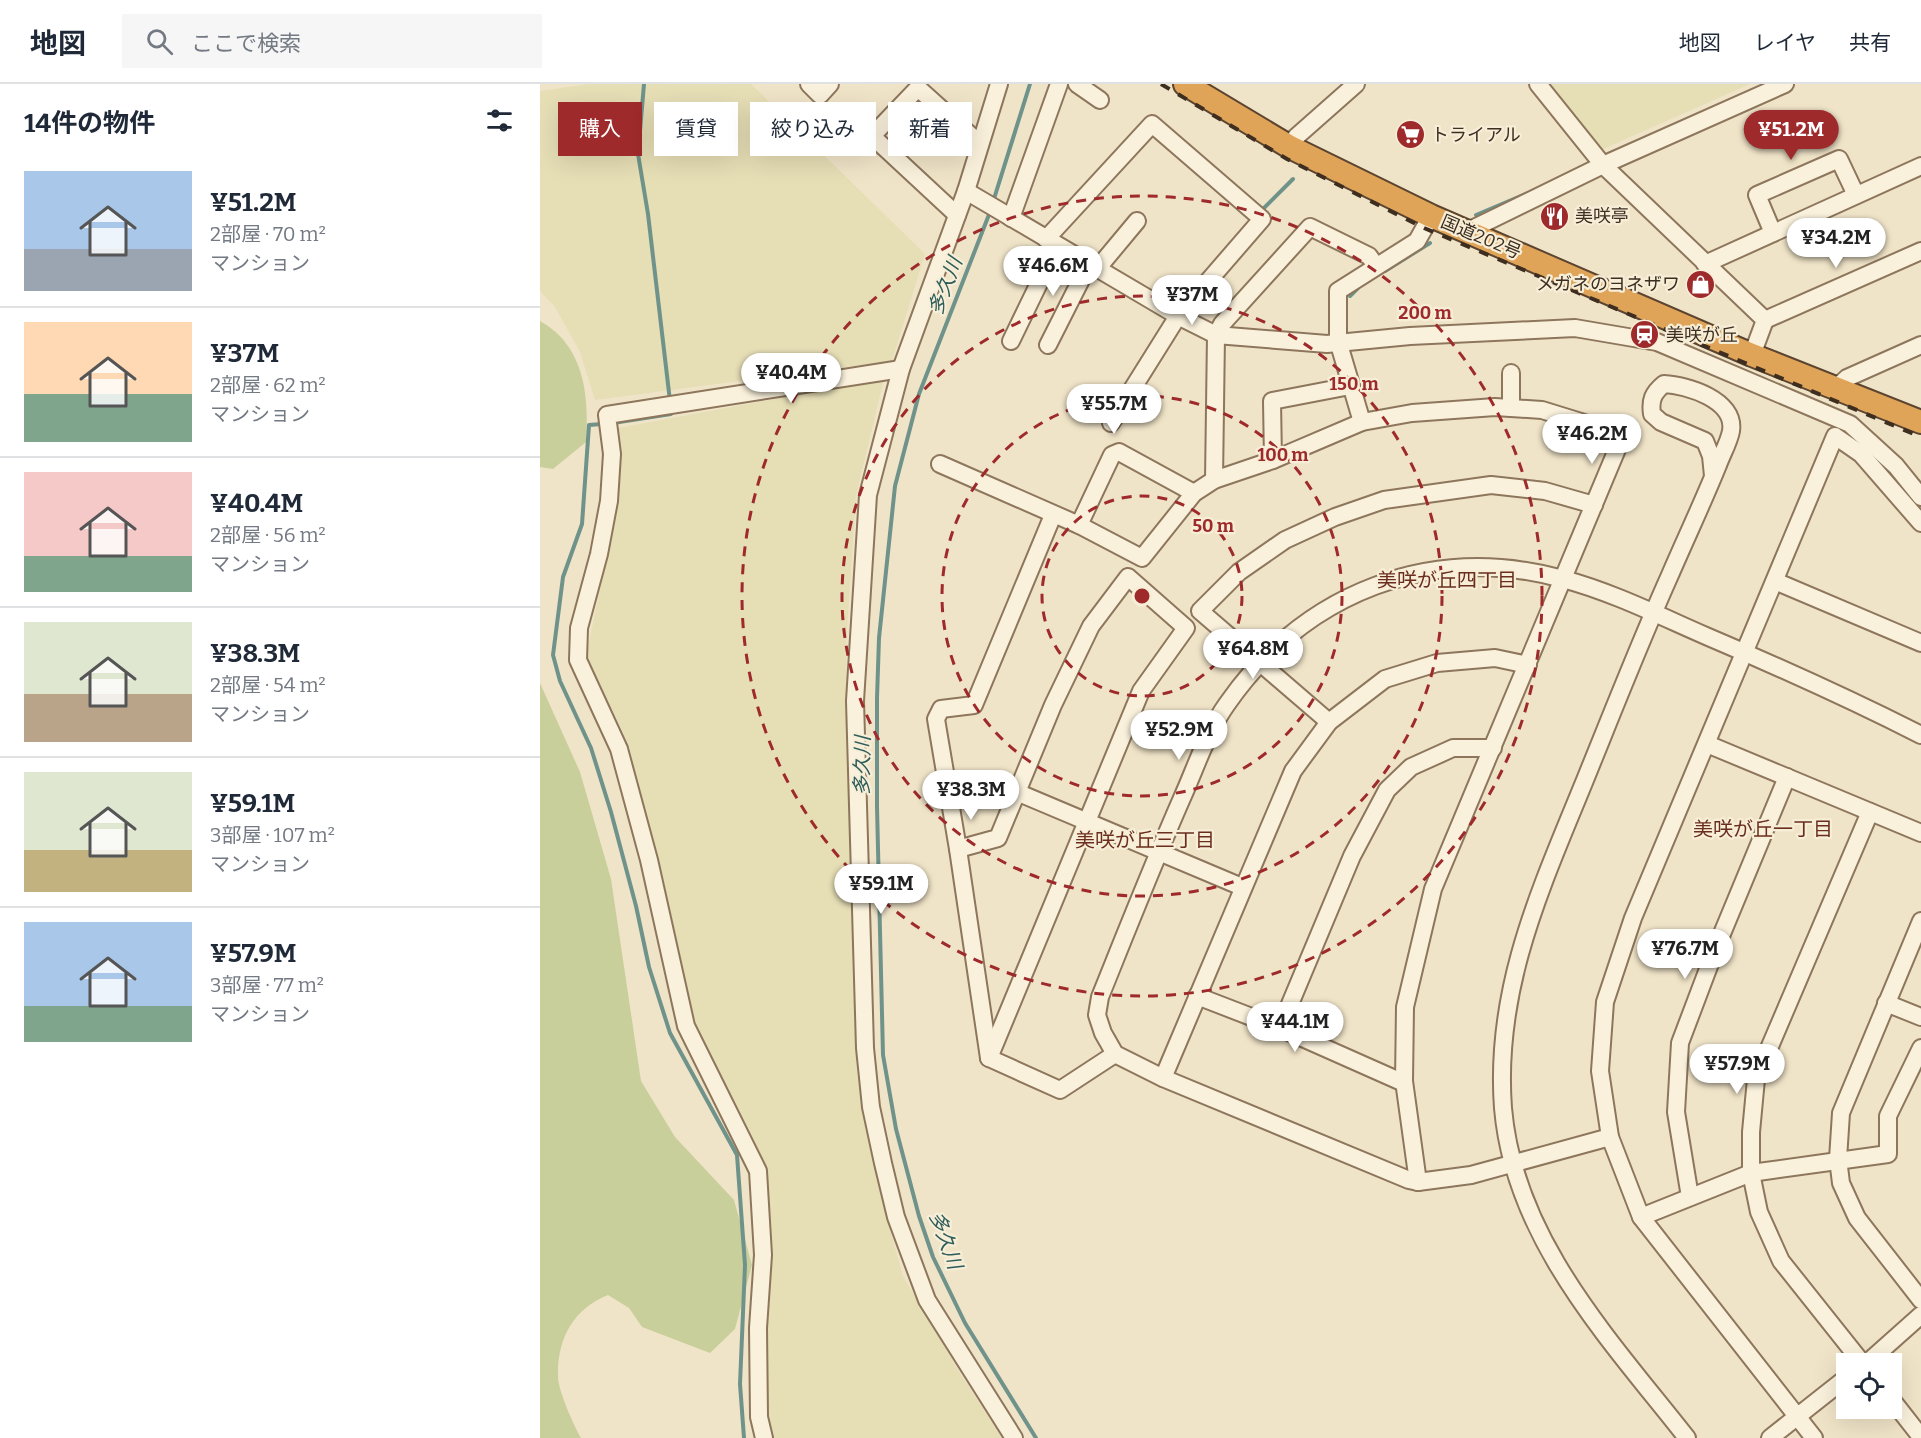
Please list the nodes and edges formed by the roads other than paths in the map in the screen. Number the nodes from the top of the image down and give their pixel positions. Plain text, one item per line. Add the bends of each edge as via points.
1 (809, 84) edge
2 (830, 84) edge
3 (999, 84) edge
4 (1059, 84) edge
5 (1077, 84) edge
6 (1185, 84) edge
7 (1356, 84) edge
8 (1538, 84) edge
9 (1785, 84) edge
10 (1765, 88) edge
11 (1100, 100) dead end
12 (980, 144) junction
13 (1290, 147) junction
14 (1600, 161) junction
15 (1921, 166) edge
16 (966, 191) junction
17 (1856, 195) junction
18 (957, 215) junction
19 (1431, 216) junction
20 (1011, 218) junction
21 (1137, 221) dead end
22 (1468, 231) junction
23 (1773, 233) junction
24 (1052, 242) junction
25 (1921, 251) edge
26 (1705, 264) junction
27 (1376, 266) junction
28 (1093, 267) junction
29 (1178, 316) junction
30 (1765, 320) junction
31 (1216, 335) junction
32 (1011, 341) dead end
33 (1338, 341) junction
34 (1048, 345) dead end
35 (1921, 345) edge
36 (1752, 355) junction
37 (901, 369) junction
38 (1512, 373) dead end
39 (1350, 386) junction
40 (1835, 389) junction
41 (1511, 408) junction
42 (1729, 417) junction
43 (1362, 422) junction
44 (1921, 422) edge
45 (1111, 423) dead end
46 (1705, 441) junction
47 (1273, 460) junction
48 (940, 464) dead end
49 (1713, 476) junction
50 (1214, 480) junction
51 (1194, 493) junction
52 (1921, 497) edge
53 (1594, 506) junction
54 (1053, 515) junction
55 (1921, 523) edge
56 (1080, 525) junction
57 (1564, 579) junction
58 (1775, 581) junction
59 (1653, 613) junction
60 (1921, 643) edge
61 (1745, 653) junction
62 (1260, 663) junction
63 (1528, 665) junction
64 (1329, 722) junction
65 (1921, 735) edge
66 (1707, 744) junction
67 (1493, 748) junction
68 (1787, 777) junction
69 (1018, 793) junction
70 (1870, 812) junction
71 (1088, 821) junction
72 (1921, 833) edge
73 (958, 849) junction
74 (1159, 852) junction
75 (1242, 887) junction
76 (1921, 921) edge
77 (1197, 996) junction
78 (1886, 1003) junction
79 (1921, 1017) edge
80 (1280, 1028) junction
81 (1921, 1048) edge
82 (1115, 1054) junction
83 (989, 1058) junction
84 (1163, 1078) junction
85 (1404, 1083) junction
86 (1610, 1137) junction
87 (1838, 1159) junction
88 (1514, 1163) junction
89 (1752, 1173) junction
90 (1418, 1182) junction
91 (1690, 1197) junction
92 (1641, 1217) junction
93 (1921, 1300) edge
94 (1921, 1315) edge
95 (1855, 1353) edge
96 (1877, 1353) edge
97 (1836, 1386) edge
98 (1902, 1413) edge
99 (1797, 1417) junction
100 (1921, 1437) edge
101 (764, 1438) edge
102 (1014, 1438) edge
103 (1687, 1438) edge
104 (1770, 1438) edge
105 (1814, 1438) edge

1 - 2 street via 820,95
3 - 12 street
4 - 20 street
5 - 11 street
6 - 13 highway, 国道202号
7 - 13 street
8 - 14 street
9 - 10 street
10 - 14 street
12 - 16 street
12 - 18 street via 918,88 872,136
13 - 19 highway, 国道202号
14 - 22 street
14 - 26 street
15 - 17 street
16 - 18 street
16 - 20 street
17 - 23 street
17 - 23 street via 1839,159 1757,195
18 - 37 street
19 - 22 highway, 国道202号
19 - 27 street via 1417,241
20 - 24 street
21 - 28 street
22 - 36 highway, 国道202号
23 - 26 street
24 - 28 street
24 - 29 street via 1152,124 1257,215
24 - 32 street
25 - 30 street
26 - 30 street
27 - 31 street via 1369,256 1310,227
27 - 33 street via 1338,291
28 - 29 street
28 - 34 street
29 - 31 street
29 - 45 street
30 - 36 street
31 - 33 street via 1327,344
31 - 50 street
33 - 39 street
33 - 52 street via 1575,328 1657,342 1850,424 1896,466
35 - 40 street via 1847,378
36 - 40 highway, 国道202号
37 - 101 street via 669,405 608,422 612,454 609,501 579,628 578,660 619,748 686,1026 758,1171 763,1255 758,1329 759,1417
37 - 102 street via 868,495 856,656 866,1048 871,1107 910,1261 927,1300
38 - 41 street
39 - 43 street
39 - 47 street via 1272,401
40 - 44 highway, 国道202号
41 - 43 street via 1449,409
41 - 53 street via 1542,410 1623,435
42 - 46 street via 1724,432
42 - 46 street via 1722,406 1680,385 1664,384 1656,391 1650,402 1652,414 1661,422
42 - 49 street via 1732,429
43 - 47 street
46 - 49 street
47 - 50 street
48 - 54 street
49 - 59 street
50 - 51 street
51 - 56 street via 1142,558
51 - 56 street via 1119,452 1112,455
53 - 57 street
53 - 62 street via 1545,490 1491,485 1384,500 1285,540 1239,572 1200,610
54 - 56 street
54 - 73 street via 974,705 941,709 936,719
55 - 58 street via 1861,454 1835,436
57 - 59 street
57 - 62 street via 1504,567 1467,566 1393,577 1353,594 1313,618
57 - 63 street
58 - 60 street
58 - 61 street
59 - 61 street
59 - 88 street via 1543,885 1513,974 1504,1022 1502,1084
61 - 65 street via 1821,684
61 - 66 street
62 - 64 street
62 - 74 street via 1226,705
63 - 64 street via 1496,658 1437,663 1385,679
63 - 67 street
64 - 75 street via 1293,771
66 - 68 street
66 - 86 street via 1633,918 1605,1002 1599,1071
67 - 80 street via 1453,748 1411,767 1387,790 1352,856
67 - 85 street via 1433,889 1406,1007
68 - 70 street
68 - 91 street via 1680,1043 1676,1112
69 - 71 street
69 - 71 street via 1053,705 1092,626 1128,577 1186,628 1141,692
69 - 73 street via 998,838
70 - 72 street
70 - 89 street via 1756,1079
71 - 74 street
71 - 83 street
73 - 83 street
74 - 75 street
74 - 82 street via 1096,1015
75 - 77 street
76 - 78 street
77 - 80 street
77 - 84 street
78 - 79 street
78 - 87 street via 1841,1113
80 - 85 street
81 - 87 street via 1888,1116 1888,1154
82 - 83 street via 1060,1090
82 - 84 street
84 - 90 street
85 - 90 street
86 - 88 street
86 - 92 street
87 - 89 street
87 - 93 street via 1841,1183 1857,1218
88 - 90 street via 1471,1175
88 - 103 street via 1532,1218 1562,1275
89 - 91 street
89 - 95 street via 1759,1212 1781,1261
91 - 92 street
92 - 99 street
94 - 96 street
97 - 99 street
98 - 100 street
99 - 104 street
99 - 105 street

